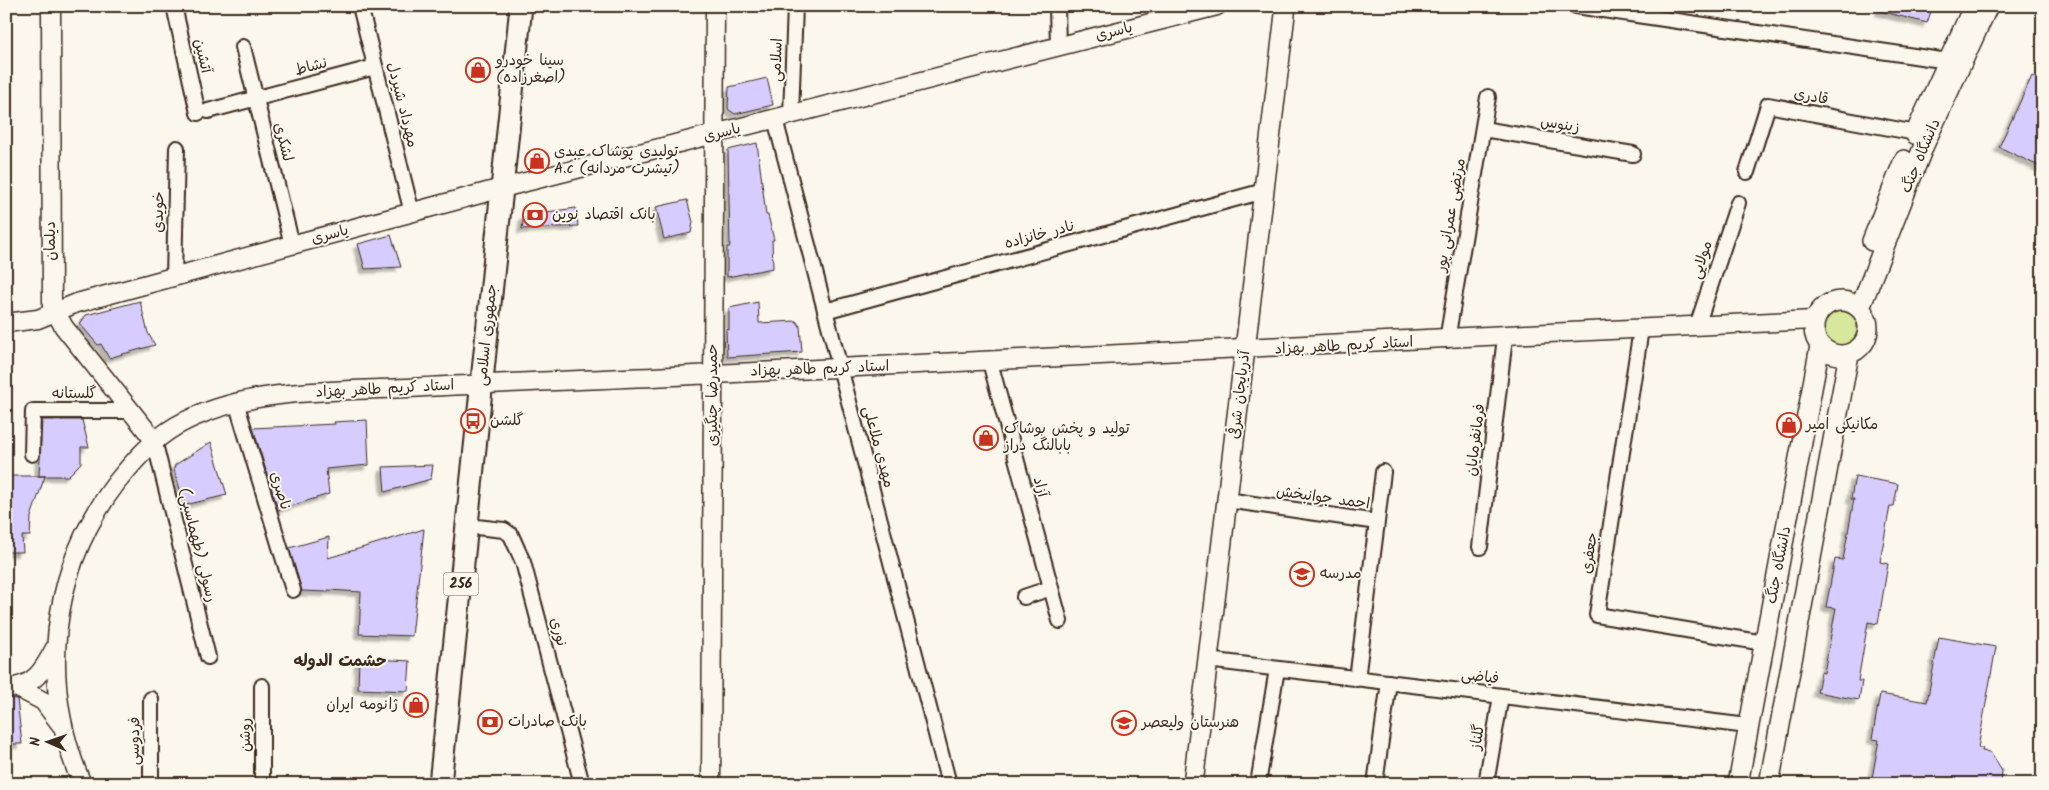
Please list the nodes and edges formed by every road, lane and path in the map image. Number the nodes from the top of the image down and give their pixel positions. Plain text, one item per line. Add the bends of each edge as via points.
1 (51, 6) edge
2 (174, 6) edge
3 (360, 6) edge
4 (520, 6) edge
5 (715, 6) edge
6 (795, 6) edge
7 (1057, 6) edge
8 (1217, 6) edge
9 (1286, 6) edge
10 (1576, 6) edge
11 (1974, 6) edge
12 (1988, 6) edge
13 (1636, 11) edge
14 (243, 47) dead end
15 (1058, 47) junction
16 (1948, 61) junction
17 (375, 67) junction
18 (1488, 97) dead end
19 (256, 98) junction
20 (783, 117) junction
21 (1482, 129) junction
22 (1916, 133) junction
23 (714, 134) junction
24 (176, 148) dead end
25 (1633, 154) dead end
26 (1747, 172) dead end
27 (502, 188) junction
28 (1264, 191) junction
29 (1738, 203) dead end
30 (412, 212) junction
31 (292, 245) junction
32 (174, 277) junction
33 (1855, 304) junction
34 (825, 311) junction
35 (55, 314) junction
36 (1814, 320) junction
37 (6, 323) edge
38 (1698, 326) junction
39 (1641, 329) junction
40 (1505, 337) junction
41 (1447, 340) junction
42 (1820, 346) junction
43 (1245, 351) junction
44 (1848, 354) junction
45 (990, 362) junction
46 (840, 368) junction
47 (713, 374) junction
48 (482, 384) junction
49 (236, 402) junction
50 (129, 411) junction
51 (154, 440) junction
52 (32, 454) dead end
53 (1383, 472) dead end
54 (1227, 500) junction
55 (1376, 522) junction
56 (467, 526) junction
57 (1480, 547) dead end
58 (1051, 588) junction
59 (293, 590) dead end
60 (1024, 597) dead end
61 (1060, 621) dead end
62 (1764, 643) junction
63 (56, 646) junction
64 (208, 657) dead end
65 (1207, 660) junction
66 (1278, 669) junction
67 (1358, 679) junction
68 (1389, 682) junction
69 (262, 686) dead end
70 (11, 688) edge
71 (1501, 696) junction
72 (151, 699) dead end
73 (1748, 726) junction
74 (64, 731) junction
75 (82, 784) edge
76 (151, 784) edge
77 (262, 784) edge
78 (440, 784) edge
79 (582, 784) edge
80 (710, 784) edge
81 (949, 784) edge
82 (1193, 784) edge
83 (1258, 784) edge
84 (1375, 784) edge
85 (1486, 784) edge
86 (1738, 784) edge
87 (1770, 784) edge

1 - 35 street, دیلمان via 51,296
2 - 19 street, آتشین via 203,112
3 - 17 street, مهرداد شیردل
4 - 27 main road, جمهوری اسلامی / 256
5 - 23 street, حمیدرضا چنگیزی
6 - 20 street, اسلامی
7 - 15 street
8 - 15 street, یاسری
9 - 28 main road, آذربایجان شرقی
10 - 13 street
11 - 16 main road, دانشگاه جنگ
12 - 33 main road, دانشگاه جنگ
13 - 16 street
14 - 19 street, لشکری
15 - 20 street, یاسری
16 - 22 main road, دانشگاه جنگ
17 - 19 street, نشاط
17 - 30 street, مهرداد شیردل
18 - 21 street, مرتضی عمرانی پور
19 - 31 street, لشکری
20 - 23 street, یاسری
20 - 34 street, مهدی ملاعلی
21 - 25 street, زینوس
21 - 41 street, مرتضی عمرانی پور
22 - 26 street, قادری via 1768,105
22 - 33 main road, دانشگاه جنگ
23 - 27 street, یاسری
23 - 47 street, حمیدرضا چنگیزی
24 - 32 street, خویدی
27 - 30 street, یاسری
27 - 48 main road, جمهوری اسلامی / 256
28 - 34 street, نادر خانزاده
28 - 43 main road, آذربایجان شرقی
29 - 38 street, مولایی
30 - 31 street, یاسری
31 - 32 street, یاسری
32 - 35 street, یاسری via 77,303
33 - 36 main road via 1841,300 1824,305
33 - 44 main road via 1868,322 1866,338 1862,345
34 - 46 street, مهدی ملاعلی
35 - 37 street, یاسری
35 - 50 street, دیلمان
36 - 38 street, استاد کریم طاهر بهزاد
36 - 42 main road via 1815,338
38 - 39 street, استاد کریم طاهر بهزاد
39 - 40 street, استاد کریم طاهر بهزاد
39 - 62 street, جعفری via 1597,615
40 - 41 street, استاد کریم طاهر بهزاد
40 - 57 street, فرمانفرمایان
41 - 43 street, استاد کریم طاهر بهزاد
42 - 44 main road via 1833,354
42 - 62 main road, دانشگاه جنگ
43 - 45 street, استاد کریم طاهر بهزاد
43 - 54 main road, آذربایجان شرقی
44 - 87 main road, دانشگاه جنگ
45 - 46 street, استاد کریم طاهر بهزاد
45 - 58 street, آزاد
46 - 47 street, استاد کریم طاهر بهزاد
46 - 81 street, مهدی ملاعلی
47 - 48 street, استاد کریم طاهر بهزاد
47 - 80 street, حمیدرضا چنگیزی
48 - 49 street, استاد کریم طاهر بهزاد via 261,396
48 - 56 main road, جمهوری اسلامی / 256
49 - 51 street, استاد کریم طاهر بهزاد via 187,420
49 - 59 street, ناصری
50 - 51 street, دیلمان
50 - 52 street, گلستانه via 32,411
51 - 63 street, استاد کریم طاهر بهزاد via 111,490 83,536 65,584
51 - 64 street, رسولی (طهماسبی)
53 - 55 street
54 - 55 street, احمد جوانبخش
54 - 65 main road, آذربایجان شرقی
55 - 67 street, احمد جوانبخش
56 - 78 main road, جمهوری اسلامی / 256
56 - 79 street, نوری via 504,530 514,539 523,562
58 - 60 street
58 - 61 street, آزاد
62 - 73 main road, دانشگاه جنگ
63 - 70 street via 39,675
63 - 74 street, استاد کریم طاهر بهزاد
65 - 66 street, فیاضی
65 - 82 main road, آذربایجان شرقی
66 - 67 street, فیاضی
66 - 83 street
67 - 68 street, فیاضی
68 - 71 street, فیاضی
68 - 84 street
69 - 77 street, روشن
70 - 74 street via 43,701
71 - 73 street, فیاضی
71 - 85 street, گلناز
72 - 76 street, فردوسی
73 - 86 main road, دانشگاه جنگ
74 - 75 street

